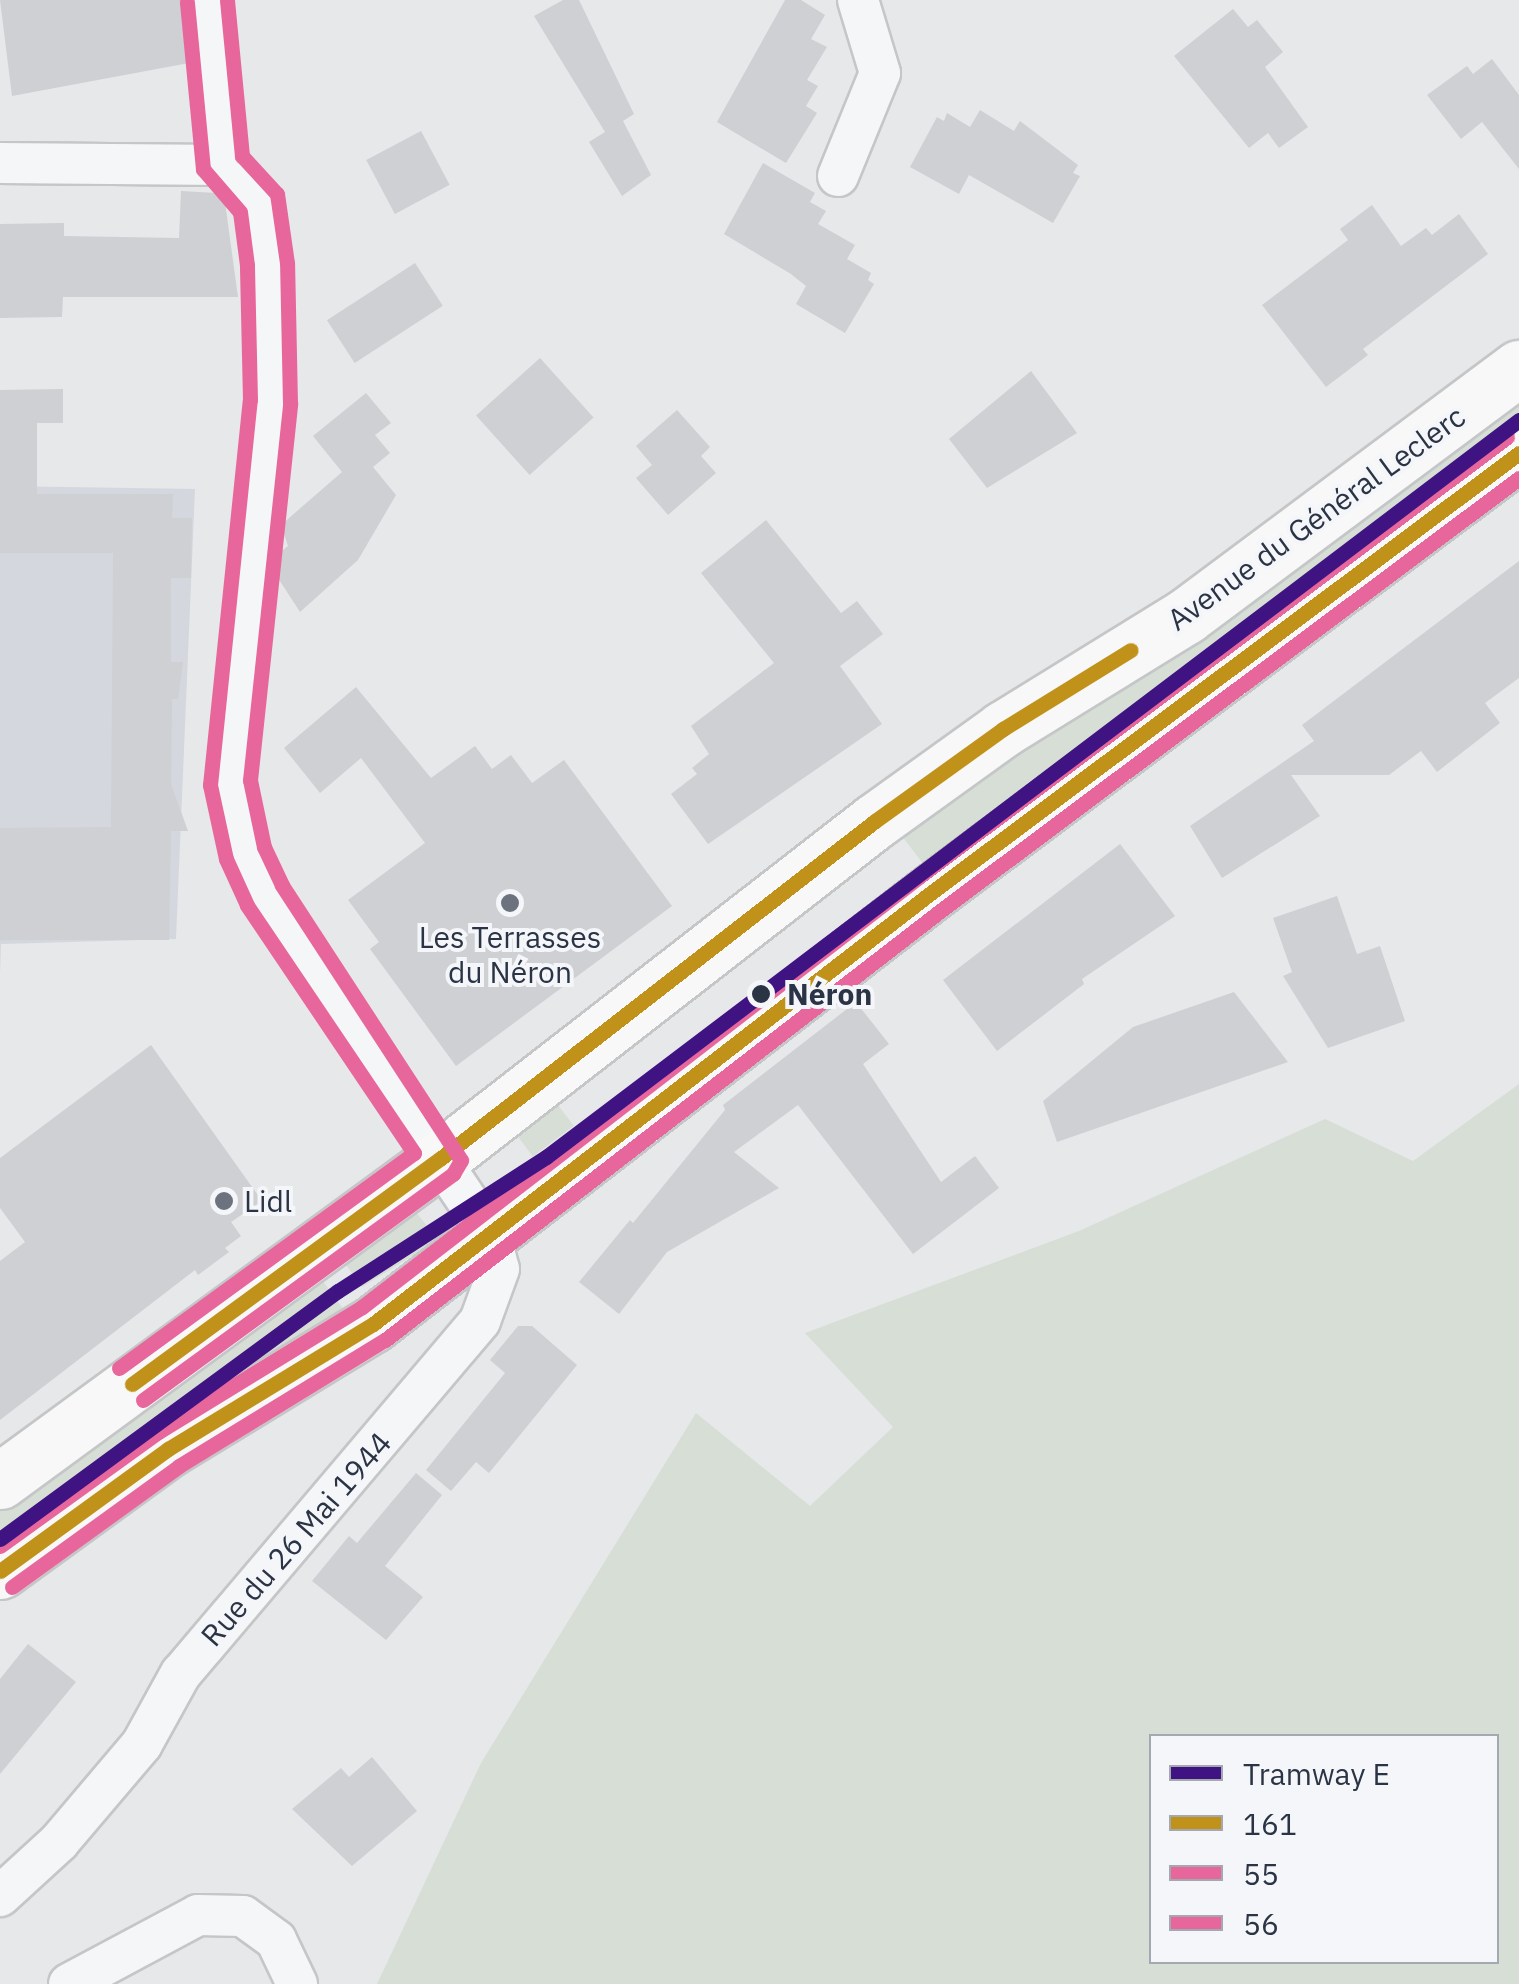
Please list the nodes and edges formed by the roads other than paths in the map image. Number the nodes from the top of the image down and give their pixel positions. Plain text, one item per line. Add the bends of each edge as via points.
1 (207, 0) edge
2 (858, 0) edge
3 (0, 163) edge
4 (223, 165) junction
5 (838, 176) dead end
6 (1519, 368) edge
7 (1519, 453) edge
8 (441, 1158) junction
9 (490, 1234) junction
10 (0, 1481) edge
11 (0, 1570) edge
12 (0, 1896) edge
13 (69, 1984) edge
14 (297, 1984) edge

1 - 4 street
2 - 5 street via 880,73
3 - 4 street
4 - 8 street, Rue du 26 Mai 1944 via 259,203 266,263 270,401 230,780 245,853 280,922
6 - 8 main road, Avenue du Général Leclerc via 1186,616 1003,729 875,821
7 - 9 main road via 932,892
8 - 9 street, Rue du 26 Mai 1944
8 - 10 main road, Avenue du Général Leclerc
9 - 11 main road via 373,1324 168,1449
9 - 12 street, Rue du 26 Mai 1944 via 498,1269 480,1321 181,1673 142,1744 59,1842
13 - 14 street via 198,1914 243,1916 276,1940

